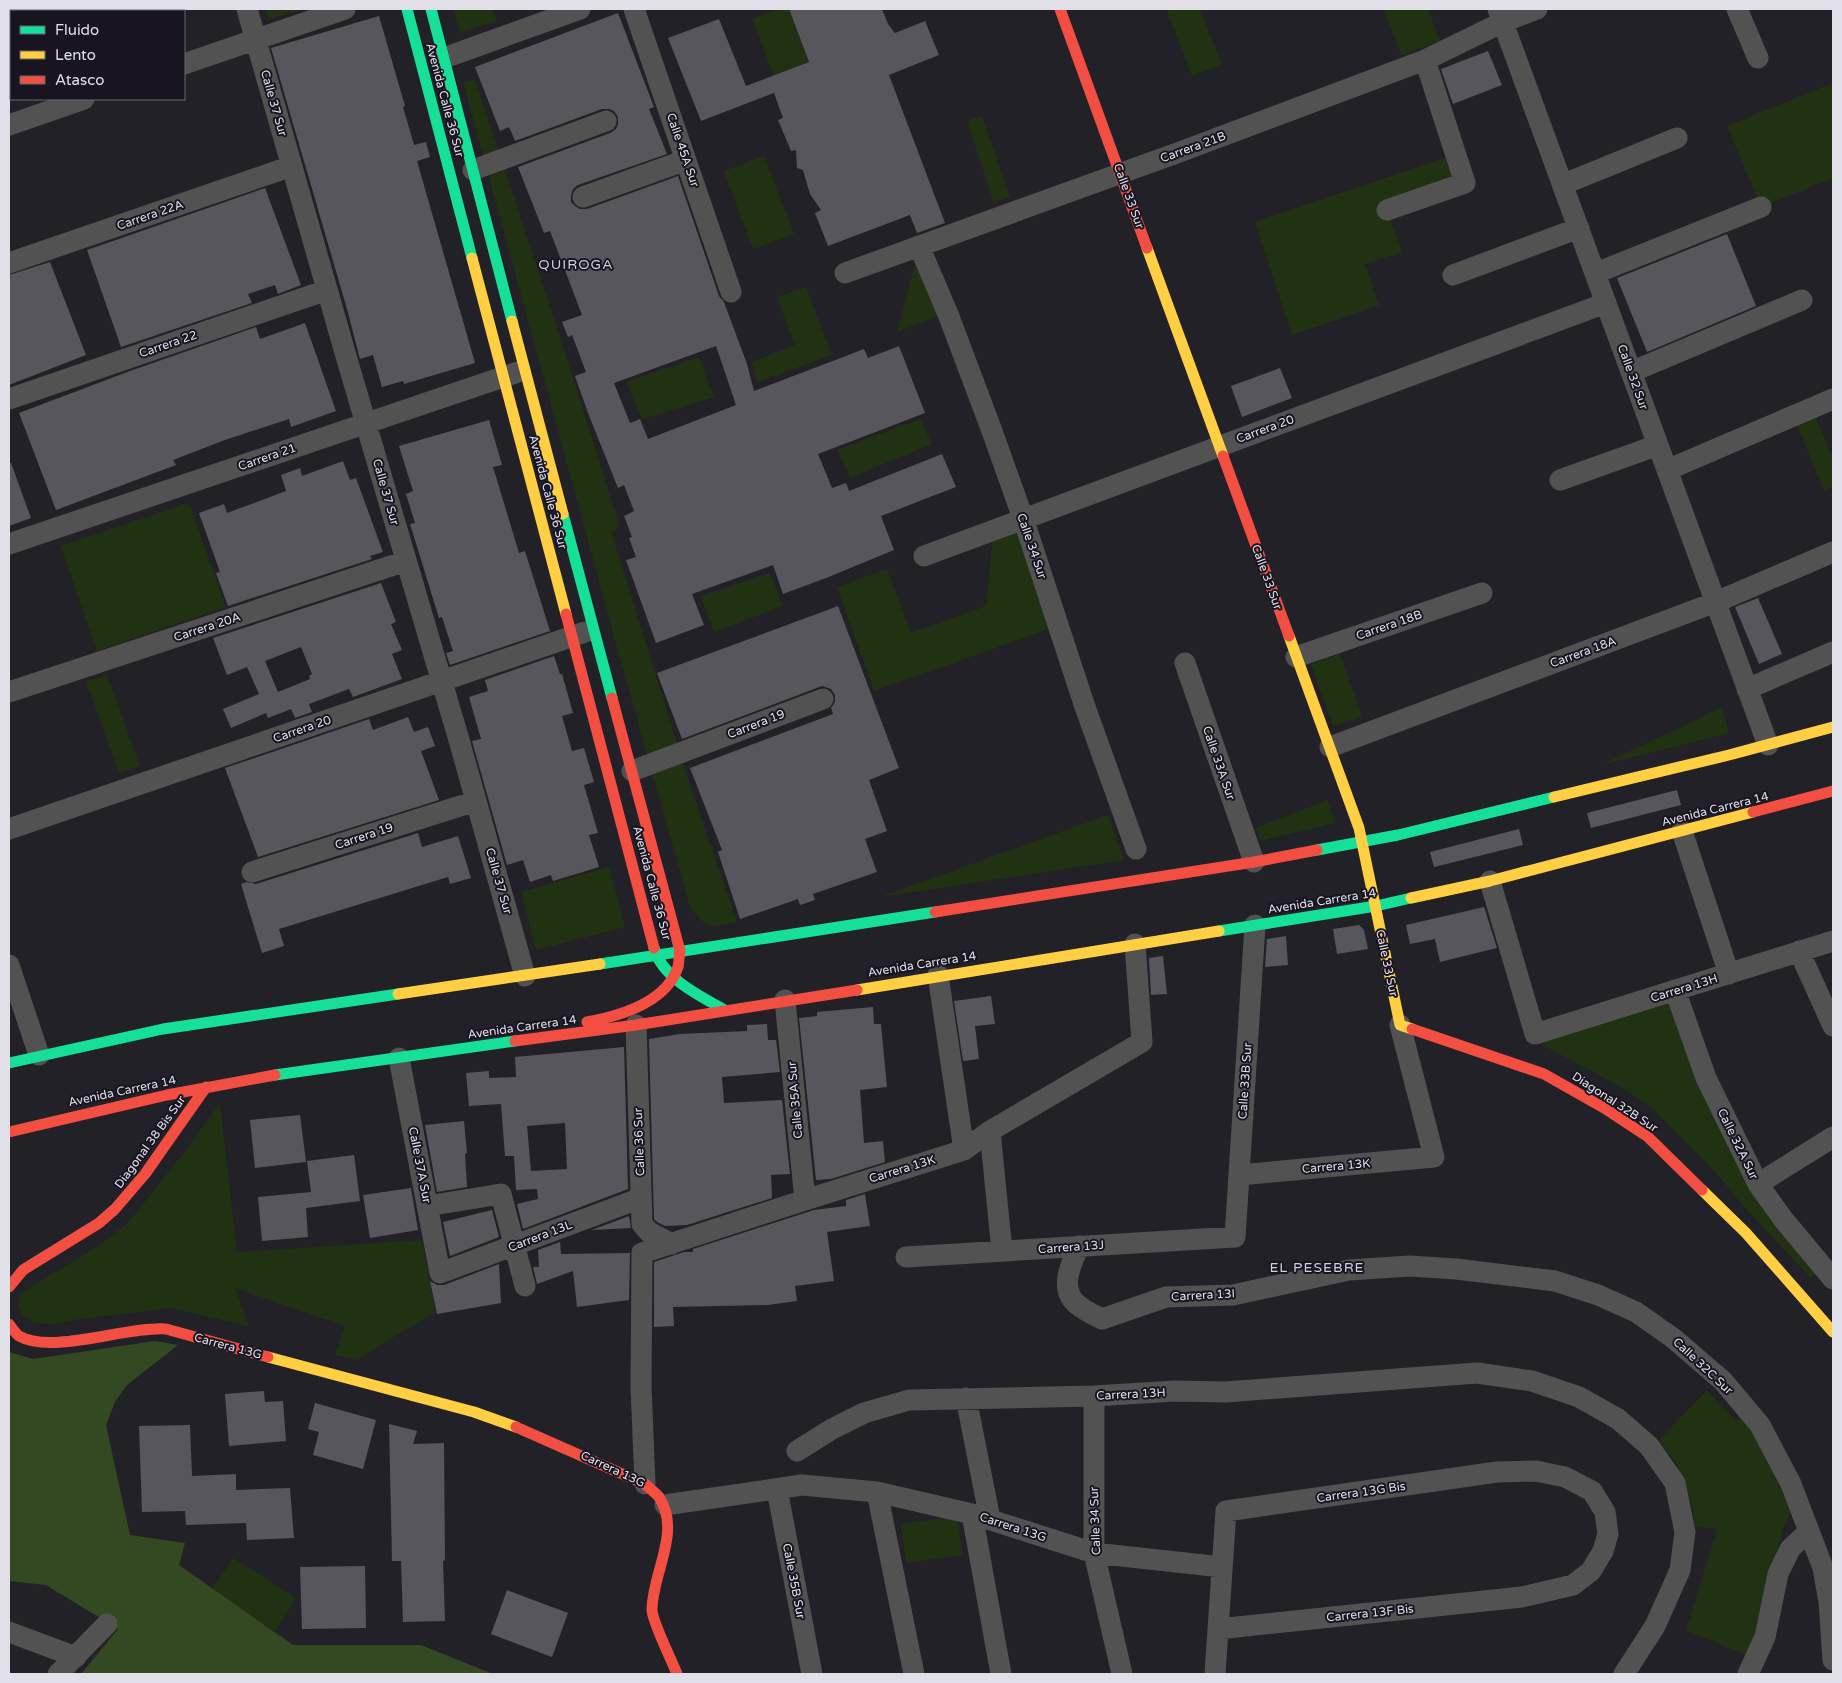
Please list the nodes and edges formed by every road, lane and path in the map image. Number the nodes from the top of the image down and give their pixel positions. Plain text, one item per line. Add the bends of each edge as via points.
1 (247, 9) edge
2 (345, 9) edge
3 (407, 9) edge
4 (431, 9) edge
5 (580, 9) edge
6 (634, 9) edge
7 (1060, 9) edge
8 (1537, 9) edge
9 (1737, 9) edge
10 (1501, 16) edge
11 (256, 40) junction
12 (444, 58) junction
13 (1758, 58) dead end
14 (1425, 60) junction
15 (185, 64) edge
16 (81, 100) edge
17 (606, 121) dead end
18 (9, 125) edge
19 (1677, 138) dead end
20 (686, 160) junction
21 (292, 166) junction
22 (474, 170) junction
23 (1121, 174) junction
24 (1564, 184) junction
25 (583, 198) dead end
26 (1761, 207) dead end
27 (1387, 210) dead end
28 (1579, 228) junction
29 (919, 246) junction
30 (9, 263) edge
31 (845, 273) dead end
32 (1596, 273) junction
33 (1453, 275) dead end
34 (327, 290) junction
35 (731, 292) dead end
36 (1802, 300) dead end
37 (1606, 303) junction
38 (526, 369) junction
39 (1631, 372) junction
40 (504, 376) junction
41 (9, 399) edge
42 (1833, 399) edge
43 (365, 424) junction
44 (1658, 445) junction
45 (1220, 446) junction
46 (1667, 470) junction
47 (1560, 480) dead end
48 (1023, 518) junction
49 (9, 544) edge
50 (1833, 552) edge
51 (924, 556) dead end
52 (406, 561) junction
53 (1482, 593) dead end
54 (1716, 602) junction
55 (595, 629) junction
56 (572, 637) junction
57 (1833, 652) edge
58 (1296, 657) junction
59 (1185, 663) dead end
60 (442, 681) junction
61 (1746, 689) junction
62 (9, 692) edge
63 (823, 699) dead end
64 (1833, 726) edge
65 (1768, 745) junction
66 (1330, 747) junction
67 (632, 771) junction
68 (1833, 791) edge
69 (476, 800) junction
70 (9, 828) edge
71 (1682, 831) junction
72 (1362, 842) junction
73 (1136, 849) dead end
74 (1254, 862) junction
75 (252, 872) dead end
76 (1490, 881) junction
77 (1376, 906) junction
78 (1255, 925) junction
79 (1833, 941) edge
80 (1135, 944) junction
81 (680, 951) junction
82 (1799, 951) junction
83 (656, 955) junction
84 (9, 965) edge
85 (1729, 974) junction
86 (938, 975) junction
87 (525, 976) junction
88 (673, 977) junction
89 (1675, 990) junction
90 (785, 1000) junction
91 (16, 1010) edge
92 (725, 1010) junction
93 (636, 1024) junction
94 (1400, 1025) junction
95 (1833, 1026) edge
96 (39, 1055) junction
97 (399, 1058) junction
98 (9, 1062) edge
99 (206, 1087) junction
100 (990, 1131) junction
101 (9, 1132) edge
102 (1833, 1138) edge
103 (964, 1150) junction
104 (1434, 1157) joint
105 (1239, 1175) junction
106 (1758, 1184) junction
107 (641, 1198) junction
108 (804, 1200) junction
109 (427, 1206) junction
110 (1235, 1237) joint
111 (672, 1244) junction
112 (515, 1245) junction
113 (1079, 1246) junction
114 (1002, 1251) junction
115 (906, 1257) dead end
116 (1456, 1269) joint
117 (440, 1273) joint
118 (1833, 1279) edge
119 (11, 1282) edge
120 (526, 1286) dead end
121 (9, 1324) edge
122 (1833, 1332) edge
123 (1094, 1396) junction
124 (966, 1398) junction
125 (797, 1451) dead end
126 (645, 1484) junction
127 (777, 1489) junction
128 (877, 1492) junction
129 (665, 1505) junction
130 (981, 1516) junction
131 (1809, 1531) junction
132 (1094, 1553) junction
133 (1222, 1567) junction
134 (1522, 1597) joint
135 (107, 1624) dead end
136 (1218, 1629) junction
137 (9, 1632) edge
138 (76, 1657) junction
139 (1833, 1660) edge
140 (58, 1674) edge
141 (677, 1674) edge
142 (812, 1674) edge
143 (914, 1674) edge
144 (1001, 1674) edge
145 (1122, 1674) edge
146 (1215, 1674) edge
147 (1624, 1674) edge
148 (1748, 1674) edge

1 - 11 street, Calle 37 Sur
2 - 11 street
3 - 40 main road, Avenida Calle 36 Sur
4 - 12 main road, Avenida Calle 36 Sur
5 - 12 street
6 - 20 street, Calle 45A Sur
7 - 23 main road, Calle 33 Sur
8 - 10 street, Carrera 21B
9 - 13 street
10 - 14 street, Carrera 21B
10 - 24 street, Calle 32 Sur
11 - 15 street
11 - 21 street, Calle 37 Sur
12 - 22 main road, Avenida Calle 36 Sur
14 - 23 street, Carrera 21B
14 - 27 street via 1465,183
16 - 18 street
17 - 22 street
19 - 24 street
20 - 25 street
20 - 35 street, Calle 45A Sur
21 - 30 street, Carrera 22A
21 - 34 street, Calle 37 Sur
22 - 38 main road, Avenida Calle 36 Sur
23 - 29 street, Carrera 21B
23 - 45 main road, Calle 33 Sur
24 - 28 street, Calle 32 Sur
26 - 32 street
28 - 32 street, Calle 32 Sur
28 - 33 street
29 - 31 street, Carrera 21B
29 - 48 street, Calle 34 Sur via 948,314
32 - 37 street, Calle 32 Sur
34 - 41 street, Carrera 22
34 - 43 street, Calle 37 Sur
36 - 39 street
37 - 39 street, Calle 32 Sur
37 - 45 street, Carrera 20
38 - 40 street, Carrera 21
38 - 55 main road, Avenida Calle 36 Sur
39 - 44 street, Calle 32 Sur
40 - 43 street, Carrera 21
40 - 56 main road, Avenida Calle 36 Sur
42 - 46 street
43 - 49 street, Carrera 21
43 - 52 street, Calle 37 Sur
44 - 46 street, Calle 32 Sur
44 - 47 street
45 - 48 street, Carrera 20
45 - 58 main road, Calle 33 Sur
46 - 54 street, Calle 32 Sur
48 - 51 street, Carrera 20
48 - 73 street, Calle 34 Sur
50 - 54 street, Carrera 18A
52 - 60 street, Calle 37 Sur
52 - 62 street, Carrera 20A
53 - 58 street, Carrera 18B
54 - 61 street, Calle 32 Sur
54 - 66 street, Carrera 18A
55 - 56 street, Carrera 20
55 - 67 main road, Avenida Calle 36 Sur
56 - 60 street, Carrera 20
56 - 83 main road, Avenida Calle 36 Sur
57 - 61 street
58 - 66 main road, Calle 33 Sur
59 - 74 street, Calle 33A Sur
60 - 69 street, Calle 37 Sur
60 - 70 street, Carrera 20
61 - 65 street, Calle 32 Sur
63 - 67 street, Carrera 19
64 - 65 main road
65 - 72 main road
66 - 72 main road, Calle 33 Sur via 1360,828
67 - 81 main road, Avenida Calle 36 Sur
68 - 71 main road, Avenida Carrera 14
69 - 75 street, Carrera 19
69 - 87 street, Calle 37 Sur
71 - 76 main road, Avenida Carrera 14
71 - 85 street
72 - 74 main road
72 - 77 main road, Calle 33 Sur
74 - 81 main road
76 - 77 main road, Avenida Carrera 14
76 - 89 street, Carrera 13H via 1535,1034
77 - 78 main road, Avenida Carrera 14
77 - 94 main road, Calle 33 Sur
78 - 80 main road, Avenida Carrera 14
78 - 105 street, Calle 33B Sur
79 - 82 street, Carrera 13H
80 - 86 main road, Avenida Carrera 14
80 - 100 street, Carrera 13K via 1142,1042
81 - 83 main road
81 - 88 main road, Avenida Calle 36 Sur
82 - 85 street, Carrera 13H
82 - 95 street
83 - 87 main road
83 - 88 main road, Avenida Calle 36 Sur
84 - 91 street
85 - 89 street, Carrera 13H
86 - 90 main road, Avenida Carrera 14
86 - 103 street
87 - 96 main road via 163,1029
88 - 92 main road, Avenida Calle 36 Sur
88 - 97 main road, Avenida Calle 36 Sur via 653,998 611,1018 467,1041
89 - 106 street, Calle 32A Sur via 1706,1078
90 - 92 main road, Avenida Carrera 14
90 - 108 street, Calle 35A Sur
91 - 96 street
92 - 93 main road, Avenida Carrera 14
93 - 97 main road, Avenida Carrera 14
93 - 107 street, Calle 36 Sur
94 - 104 street, Calle 33 Sur
94 - 122 main road, Diagonal 32B Sur via 1544,1074 1648,1136 1746,1233
96 - 98 main road
97 - 99 main road, Avenida Carrera 14
97 - 109 street, Calle 37A Sur
99 - 101 main road, Avenida Carrera 14
99 - 119 main road, Diagonal 38 Bis Sur via 145,1174 115,1209 99,1223 38,1259
100 - 103 street, Carrera 13K
100 - 114 street
102 - 106 street
103 - 108 street, Carrera 13K
104 - 105 street, Carrera 13K
105 - 110 street, Calle 33B Sur
106 - 118 street, Calle 32A Sur
107 - 111 street, Calle 36 Sur via 642,1224
107 - 112 street, Carrera 13L
108 - 111 street, Carrera 13K
109 - 112 street via 501,1194
109 - 117 street, Calle 37A Sur
110 - 113 street, Carrera 13J
111 - 126 street, Carrera 13K via 642,1253 641,1386
112 - 117 street, Carrera 13L
112 - 120 street
113 - 114 street, Carrera 13J
113 - 116 street, Carrera 13I via 1068,1270 1067,1290 1076,1305 1102,1319 1166,1297 1233,1295 1349,1270 1410,1266
114 - 115 street, Carrera 13J
116 - 131 street, Calle 32C Sur via 1555,1281 1598,1294 1636,1312 1673,1338 1723,1381 1760,1425 1791,1484
121 - 126 main road, Carrera 13G via 20,1337 45,1342 166,1329 482,1415 569,1448
123 - 124 street, Carrera 13H
123 - 132 street, Calle 34 Sur
123 - 147 street, Carrera 13H via 1225,1392 1477,1373 1532,1381 1579,1397 1618,1419 1649,1446 1674,1483 1685,1532 1680,1570 1655,1626
124 - 125 street, Carrera 13H via 909,1400 864,1413
124 - 130 street
126 - 129 main road, Carrera 13G via 655,1490
127 - 128 street, Carrera 13G via 802,1485
127 - 129 street, Carrera 13G
127 - 142 street, Calle 35B Sur
128 - 130 street, Carrera 13G
128 - 143 street
129 - 141 main road via 667,1538 652,1611
130 - 132 street, Carrera 13G
130 - 144 street
131 - 139 street, Calle 32C Sur via 1823,1568
131 - 148 street via 1790,1549 1778,1574 1765,1637
132 - 133 street, Carrera 13G
132 - 145 street, Calle 34 Sur
133 - 134 street, Carrera 13G Bis via 1226,1511 1496,1472 1536,1471 1565,1476 1592,1491 1605,1512 1608,1534 1602,1551 1591,1571 1574,1585
133 - 136 street
134 - 136 street, Carrera 13F Bis
135 - 138 street
136 - 146 street
137 - 138 street
138 - 140 street

